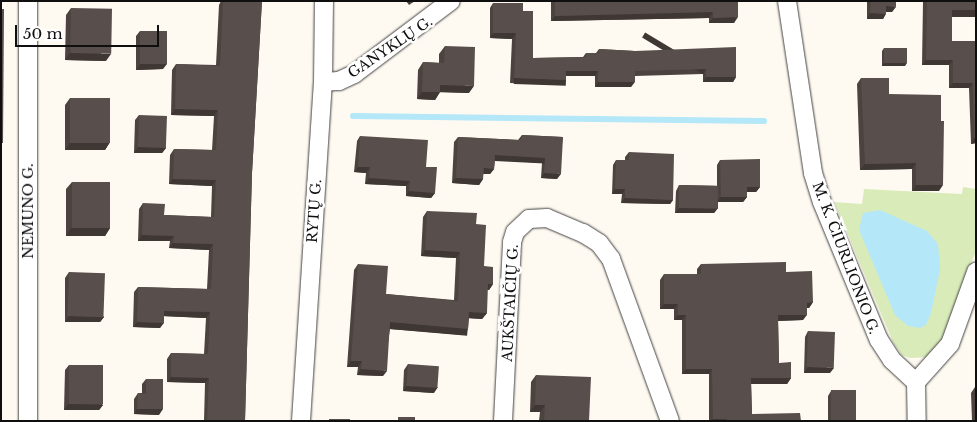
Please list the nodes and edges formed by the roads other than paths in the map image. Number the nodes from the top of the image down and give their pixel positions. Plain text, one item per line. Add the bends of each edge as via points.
1 (28, 1) edge
2 (324, 1) edge
3 (451, 1) edge
4 (787, 1) edge
5 (323, 82) junction
6 (976, 272) edge
7 (916, 382) junction
8 (28, 421) edge
9 (301, 421) edge
10 (503, 421) edge
11 (670, 421) edge
12 (917, 421) edge

1 - 8 street, NEMUNO G.
2 - 5 street, RYTŲ G.
3 - 5 street, GANYKLŲ G. via 354,74 339,81
4 - 7 street, M. K. ČIURLIONIO G. via 813,173 822,202 879,340 892,360
5 - 9 street, RYTŲ G.
6 - 7 street via 950,344
7 - 12 street
10 - 11 street, AUKŠTAIČIŲ G. via 512,242 515,232 529,220 547,218 599,243 611,259

